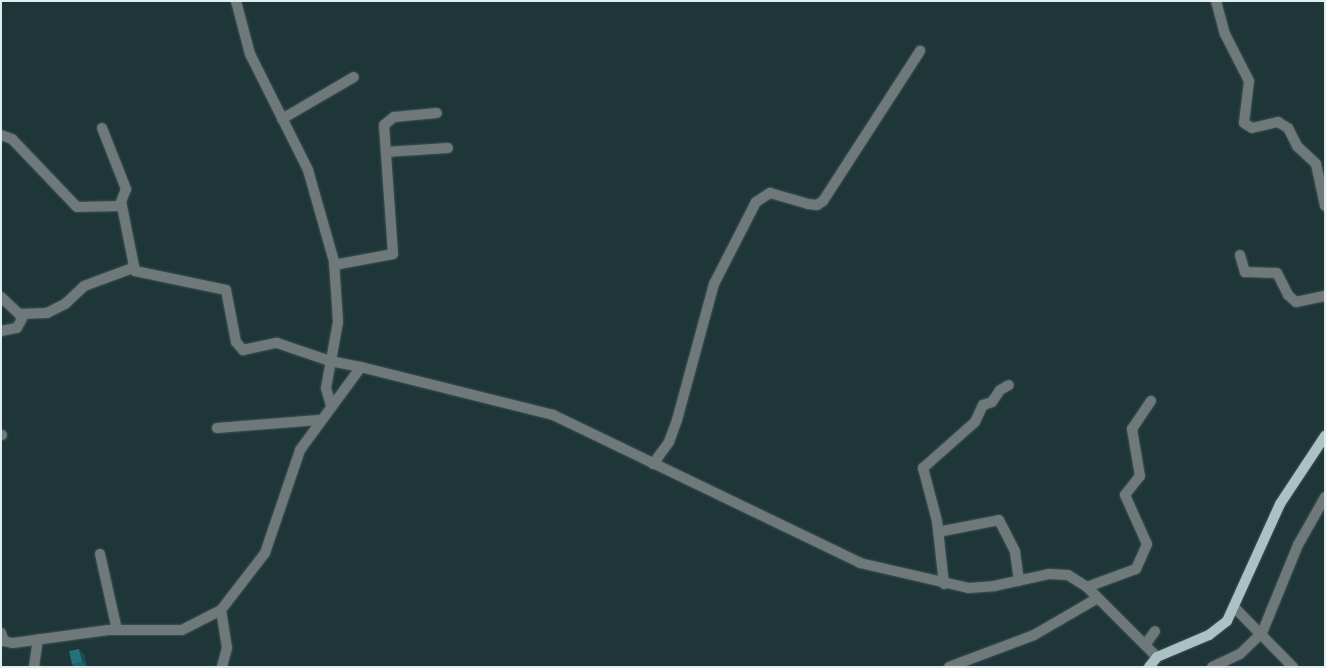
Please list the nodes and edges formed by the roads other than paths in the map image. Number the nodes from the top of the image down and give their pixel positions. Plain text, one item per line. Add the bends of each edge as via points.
1 (236, 1) edge
2 (1216, 1) edge
3 (920, 51) dead end
4 (354, 77) dead end
5 (437, 113) dead end
6 (282, 119) junction
7 (102, 128) dead end
8 (1, 135) edge
9 (448, 148) dead end
10 (386, 152) junction
11 (120, 205) junction
12 (1325, 205) edge
13 (1240, 255) dead end
14 (334, 264) junction
15 (132, 268) junction
16 (1325, 296) edge
17 (1, 297) edge
18 (24, 315) junction
19 (1, 331) edge
20 (330, 362) junction
21 (361, 367) junction
22 (1009, 385) dead end
23 (1151, 401) dead end
24 (331, 406) junction
25 (319, 420) junction
26 (217, 428) dead end
27 (1325, 436) edge
28 (653, 464) junction
29 (1325, 497) edge
30 (938, 532) junction
31 (100, 554) dead end
32 (1018, 581) junction
33 (944, 584) junction
34 (1087, 587) junction
35 (1096, 599) junction
36 (1234, 606) junction
37 (221, 610) junction
38 (1258, 629) junction
39 (117, 630) junction
40 (1155, 631) dead end
41 (1, 633) edge
42 (38, 639) junction
43 (1145, 645) junction
44 (1157, 657) junction
45 (34, 667) edge
46 (222, 667) edge
47 (949, 667) edge
48 (1149, 667) edge
49 (1212, 667) edge
50 (1293, 667) edge

1 - 6 street via 250,54
2 - 12 street via 1224,29 1249,81 1244,123 1252,128 1278,122 1288,128 1297,146 1316,164
3 - 28 street via 823,201 817,205 808,204 770,193 756,202 714,284 670,442
4 - 6 street
5 - 10 street via 388,119 384,125
6 - 14 street via 308,170
7 - 11 street via 126,189
8 - 11 street via 12,139 77,207
9 - 10 street
10 - 14 street via 393,254
11 - 15 street via 124,211
13 - 16 street via 1245,272 1277,273 1288,295 1296,302
14 - 20 street via 338,315
15 - 18 street via 84,286 52,311
15 - 20 street via 149,275 226,290 236,342 244,350 277,343
17 - 18 street
18 - 19 street via 17,328
20 - 21 street
20 - 24 street via 326,388
21 - 24 street
21 - 28 street via 553,414
22 - 30 street via 1000,390 992,402 983,405 975,422 923,468
23 - 34 street via 1132,429 1140,476 1125,495 1148,544 1136,569
24 - 25 street
25 - 26 street
25 - 37 street via 296,457 265,553
27 - 36 main road via 1280,504
28 - 33 street via 860,563
29 - 38 street via 1298,545
30 - 32 street via 999,520 1015,552
30 - 33 street
31 - 39 street
32 - 33 street via 982,588
32 - 34 street via 1059,573 1075,578
34 - 35 street
35 - 43 street via 1139,634
35 - 47 street via 1039,632
36 - 38 street
36 - 44 main road via 1219,629
37 - 39 street via 182,630
37 - 46 street via 227,648
38 - 49 street via 1240,654
38 - 50 street
39 - 42 street
40 - 43 street
41 - 42 street via 10,643
42 - 45 street
43 - 44 street
44 - 48 main road

